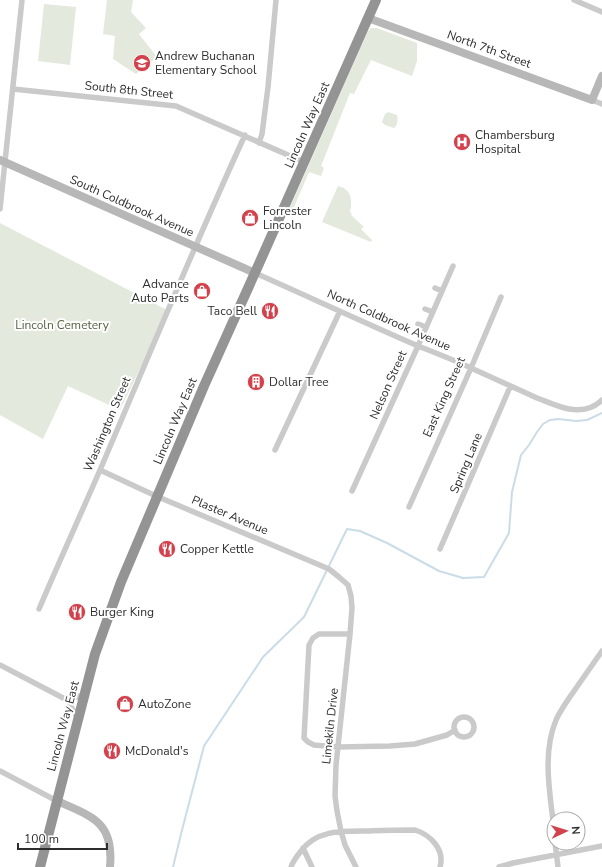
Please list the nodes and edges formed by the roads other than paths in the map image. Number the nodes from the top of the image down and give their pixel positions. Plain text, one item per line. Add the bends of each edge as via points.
1 (22, 0) edge
2 (276, 0) edge
3 (376, 0) edge
4 (574, 0) edge
5 (602, 12) edge
6 (368, 18) junction
7 (602, 76) edge
8 (12, 89) junction
9 (592, 100) junction
10 (602, 104) edge
11 (245, 136) junction
12 (259, 143) junction
13 (2, 161) edge
14 (304, 162) junction
15 (0, 209) edge
16 (195, 247) junction
17 (453, 266) dead end
18 (255, 273) junction
19 (435, 288) dead end
20 (442, 291) junction
21 (501, 297) dead end
22 (425, 309) dead end
23 (340, 311) junction
24 (433, 312) junction
25 (418, 324) dead end
26 (426, 327) junction
27 (418, 346) junction
28 (471, 368) junction
29 (510, 387) junction
30 (602, 400) edge
31 (275, 450) dead end
32 (100, 470) junction
33 (352, 491) dead end
34 (156, 496) junction
35 (409, 507) dead end
36 (440, 549) dead end
37 (348, 585) joint
38 (39, 609) dead end
39 (350, 634) junction
40 (602, 650) edge
41 (0, 665) edge
42 (84, 695) junction
43 (67, 700) junction
44 (78, 718) junction
45 (455, 730) dead end
46 (338, 747) junction
47 (0, 771) edge
48 (57, 801) junction
49 (552, 811) edge
50 (341, 831) junction
51 (602, 846) edge
52 (303, 848) junction
53 (556, 851) edge
54 (557, 855) junction
55 (40, 867) edge
56 (110, 867) edge
57 (291, 867) edge
58 (312, 867) edge
59 (356, 867) edge
60 (440, 867) edge
61 (499, 867) edge
62 (558, 867) edge

1 - 8 street
2 - 12 street via 265,110
3 - 6 highway, Lincoln Way East
4 - 5 street
6 - 9 street, North 7th Street
6 - 14 highway, Lincoln Way East
7 - 9 street
8 - 11 street, South 8th Street via 176,106
8 - 13 street
9 - 10 street, North 7th Street
11 - 12 street, South 8th Street
11 - 16 street, Washington Street
12 - 14 street, South 8th Street
13 - 15 street
13 - 16 street, South Coldbrook Avenue
14 - 18 highway, Lincoln Way East
16 - 18 street, South Coldbrook Avenue
16 - 32 street, Washington Street
17 - 20 street, Nelson Street
18 - 23 street, North Coldbrook Avenue
18 - 34 highway, Lincoln Way East
19 - 20 street
20 - 24 street, Nelson Street
21 - 28 street, East King Street
22 - 24 street
23 - 27 street, North Coldbrook Avenue
23 - 31 street
24 - 26 street, Nelson Street
25 - 26 street
26 - 27 street, Nelson Street
27 - 28 street, North Coldbrook Avenue
27 - 33 street, Nelson Street
28 - 29 street, North Coldbrook Avenue
28 - 35 street, East King Street
29 - 30 street, North Coldbrook Avenue via 555,405 577,410 592,407
29 - 36 street, Spring Lane
32 - 34 street, Plaster Avenue
32 - 38 street, Washington Street
34 - 37 street, Plaster Avenue via 330,569
34 - 42 highway, Lincoln Way East via 108,617
37 - 39 street, Limekiln Drive via 352,608
39 - 46 street, Limekiln Drive
39 - 46 street via 319,634 309,645 304,738 314,745
40 - 49 street via 556,720 549,746 548,766
41 - 43 street
42 - 43 street
42 - 44 highway, Lincoln Way East
43 - 44 street
44 - 48 highway, Lincoln Way East
45 - 46 street via 415,744
46 - 50 street, Limekiln Drive via 335,796
47 - 48 street
48 - 55 highway, Lincoln Way East
48 - 56 street via 88,816 103,828 110,842
50 - 52 street via 320,836
50 - 59 street, Limekiln Drive
50 - 60 street via 419,831 437,846 441,859
51 - 54 street
52 - 57 street
52 - 58 street
53 - 54 street
54 - 61 street
54 - 62 street

